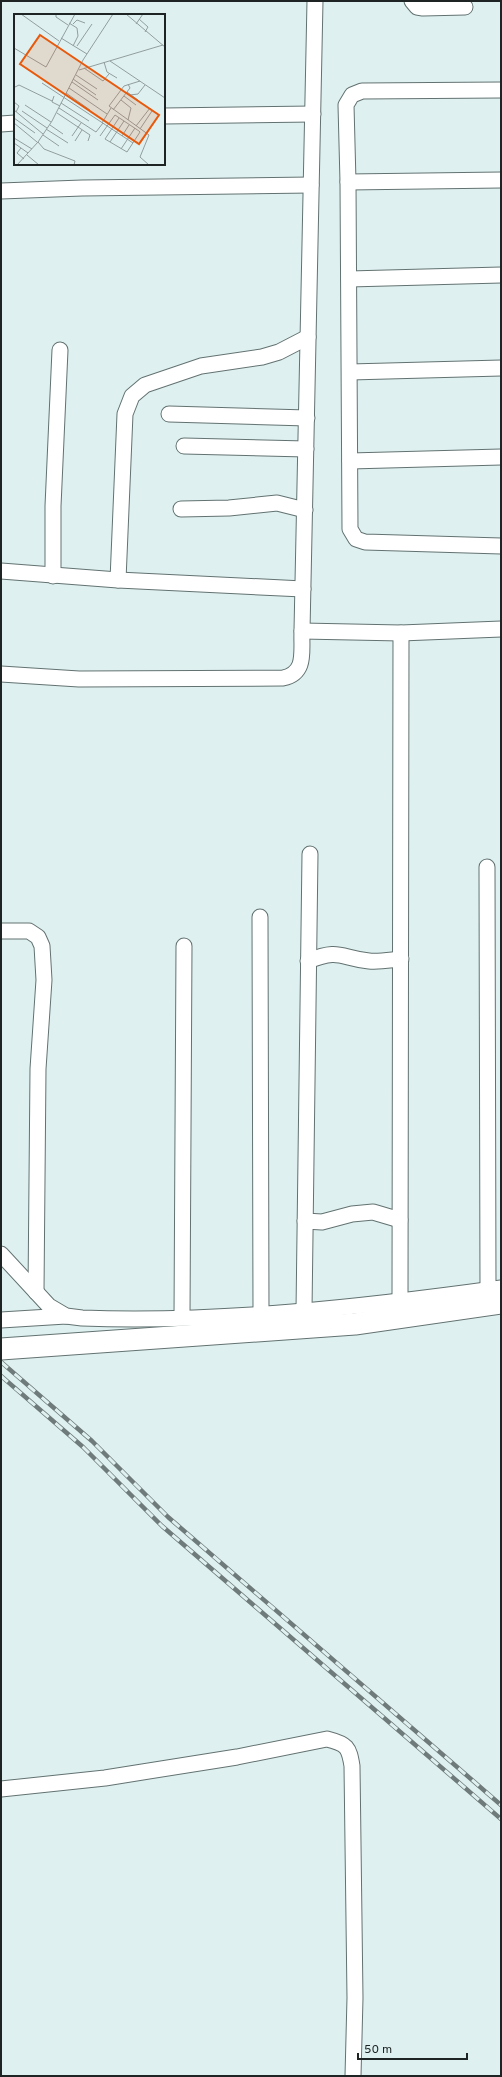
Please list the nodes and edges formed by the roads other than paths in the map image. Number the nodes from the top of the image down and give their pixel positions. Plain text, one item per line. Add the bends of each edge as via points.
1 (316, 1) edge
2 (412, 1) edge
3 (465, 7) dead end
4 (501, 90) edge
5 (313, 114) junction
6 (165, 116) edge
7 (14, 123) edge
8 (1, 124) edge
9 (501, 180) edge
10 (348, 182) junction
11 (311, 186) junction
12 (1, 191) edge
13 (501, 275) edge
14 (349, 279) junction
15 (308, 337) junction
16 (60, 350) dead end
17 (501, 368) edge
18 (350, 372) junction
19 (169, 414) dead end
20 (307, 418) junction
21 (184, 446) dead end
22 (306, 449) junction
23 (501, 457) edge
24 (350, 461) junction
25 (181, 509) dead end
26 (305, 510) junction
27 (501, 546) edge
28 (1, 571) edge
29 (53, 576) junction
30 (118, 580) junction
31 (303, 589) junction
32 (501, 629) edge
33 (302, 631) junction
34 (401, 633) junction
35 (1, 674) edge
36 (310, 854) dead end
37 (487, 867) dead end
38 (260, 917) dead end
39 (1, 931) edge
40 (184, 946) dead end
41 (401, 959) junction
42 (308, 961) junction
43 (400, 1220) junction
44 (305, 1221) junction
45 (1, 1254) edge
46 (36, 1292) junction
47 (497, 1294) edge
48 (400, 1301) junction
49 (304, 1311) junction
50 (261, 1313) junction
51 (66, 1316) junction
52 (182, 1317) junction
53 (1, 1320) edge
54 (1, 1349) edge
55 (1, 1789) edge
56 (353, 2076) edge

1 - 5 street
2 - 3 street via 417,7 422,8
4 - 10 street via 362,91 352,95 346,105
5 - 6 street
5 - 11 street
7 - 8 street
9 - 10 street
10 - 14 street
11 - 12 street
11 - 15 street
13 - 14 street
14 - 18 street
15 - 20 street
15 - 30 street via 279,352 262,357 201,366 172,375 145,385 132,396 125,414
16 - 29 street via 53,506
17 - 18 street
18 - 24 street
19 - 20 street
20 - 22 street
21 - 22 street
22 - 26 street
23 - 24 street
24 - 27 street via 350,529 356,539 365,542
25 - 26 street via 277,503
26 - 31 street
28 - 29 street
29 - 30 street
30 - 31 street
31 - 33 street
32 - 34 street
33 - 34 street
33 - 35 street via 299,671 283,678 79,679
34 - 41 street
36 - 42 street
37 - 47 street
38 - 50 street
39 - 46 street via 29,931 38,937 42,946 44,980 38,1069
40 - 52 street
41 - 42 street via 372,961 334,953
41 - 43 street
42 - 44 street
43 - 44 street via 373,1212 352,1214 322,1222
43 - 48 street
44 - 49 street
45 - 46 street
46 - 51 street via 49,1306
47 - 48 street
47 - 54 main road via 355,1324
48 - 49 street
49 - 50 street
50 - 52 street
51 - 52 street via 97,1319
51 - 53 street
55 - 56 street via 105,1778 237,1757 327,1739 342,1743 350,1751 352,1766 355,1998

